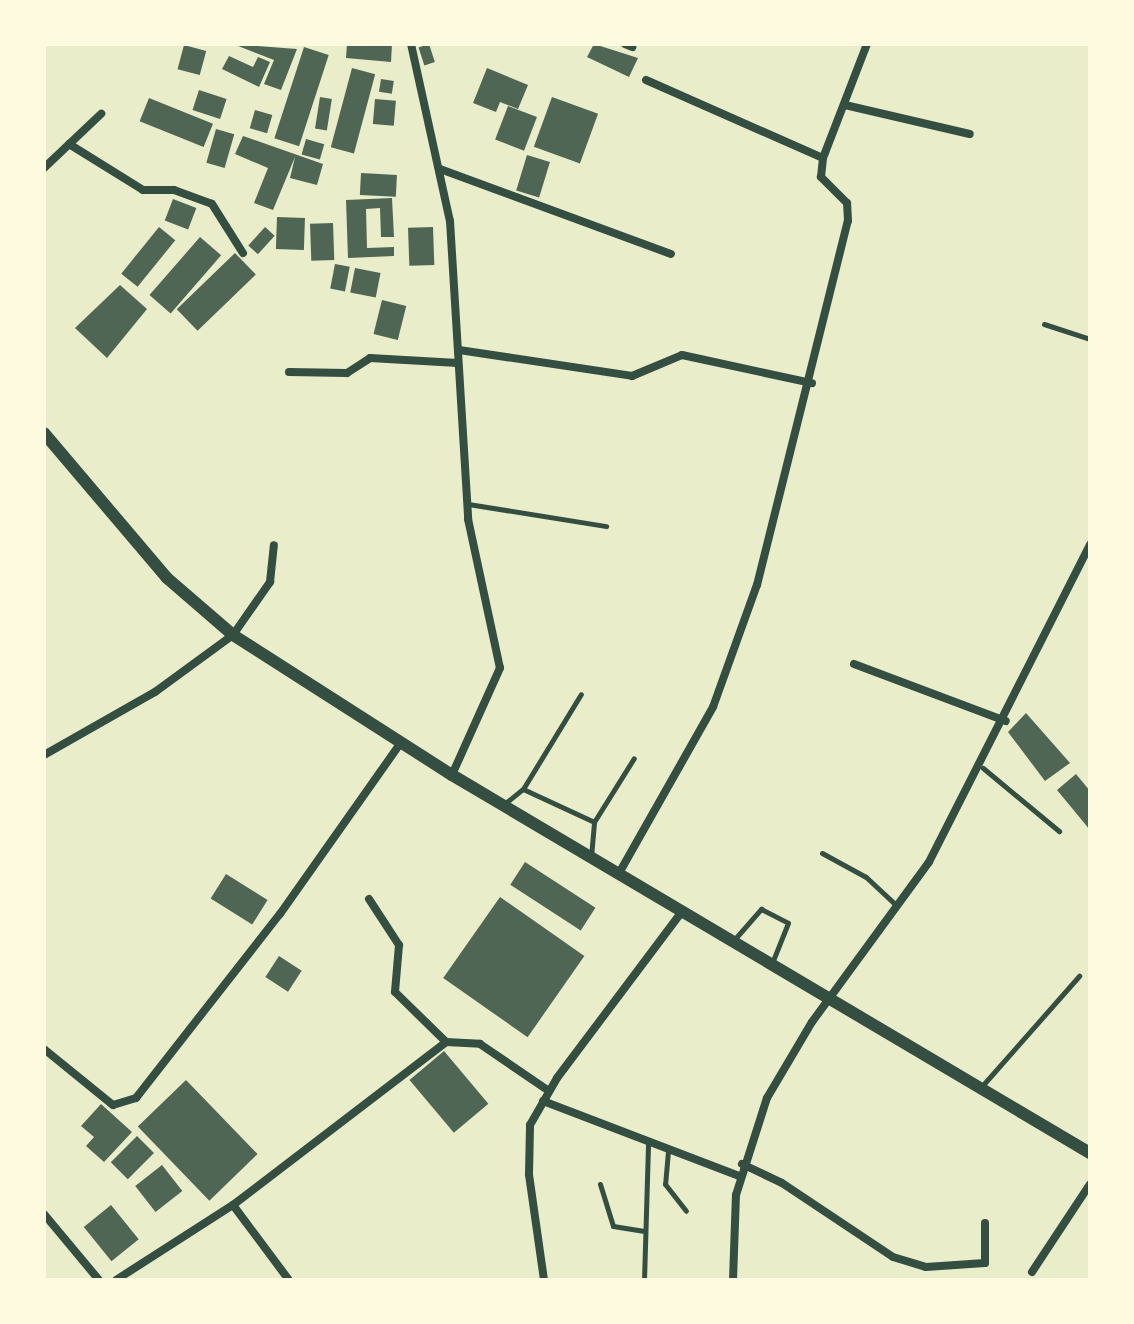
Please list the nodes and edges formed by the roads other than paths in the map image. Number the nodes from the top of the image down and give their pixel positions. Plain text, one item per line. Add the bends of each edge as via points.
1 (411, 44) edge
2 (867, 44) edge
3 (646, 80) dead end
4 (845, 105) junction
5 (101, 114) dead end
6 (970, 134) dead end
7 (69, 144) junction
8 (823, 158) junction
9 (44, 168) edge
10 (440, 169) junction
11 (243, 253) dead end
12 (671, 254) dead end
13 (1044, 324) dead end
14 (1090, 339) edge
15 (459, 350) junction
16 (458, 363) junction
17 (289, 372) dead end
18 (812, 383) junction
19 (44, 433) edge
20 (467, 504) junction
21 (606, 526) dead end
22 (274, 545) dead end
23 (1090, 545) edge
24 (233, 635) junction
25 (854, 664) dead end
26 (581, 694) dead end
27 (1006, 721) junction
28 (400, 744) junction
29 (44, 755) edge
30 (634, 758) dead end
31 (983, 768) junction
32 (452, 775) junction
33 (523, 789) junction
34 (502, 806) junction
35 (594, 822) junction
36 (1059, 831) dead end
37 (822, 853) dead end
38 (591, 859) junction
39 (618, 875) junction
40 (369, 899) dead end
41 (897, 906) junction
42 (681, 913) junction
43 (732, 942) junction
44 (771, 964) junction
45 (1079, 976) dead end
46 (830, 997) junction
47 (446, 1042) junction
48 (44, 1049) edge
49 (981, 1087) junction
50 (549, 1091) junction
51 (543, 1101) junction
52 (648, 1143) junction
53 (668, 1151) junction
54 (1090, 1153) edge
55 (742, 1164) junction
56 (739, 1176) junction
57 (600, 1184) dead end
58 (1090, 1184) edge
59 (233, 1205) junction
60 (686, 1211) dead end
61 (44, 1214) edge
62 (985, 1223) dead end
63 (643, 1231) junction
64 (1032, 1272) dead end
65 (99, 1280) edge
66 (116, 1280) edge
67 (289, 1280) edge
68 (544, 1280) edge
69 (644, 1280) edge
70 (733, 1280) edge

1 - 10 street
2 - 4 street
3 - 8 street
4 - 6 street
4 - 8 street
5 - 7 street
7 - 9 street
7 - 11 street via 143,190 174,190 212,204
8 - 18 street via 821,177 849,213
10 - 12 street
10 - 15 street
13 - 14 lane
15 - 16 street
15 - 18 street via 632,376 682,355
16 - 17 street via 370,358 347,373
16 - 20 street
18 - 39 street via 731,667
19 - 24 street via 167,578
20 - 21 lane
20 - 32 street via 500,668
22 - 24 street via 270,582
23 - 27 street
24 - 28 street
24 - 29 street via 155,692
25 - 27 street
26 - 33 lane
27 - 31 street
28 - 32 street
28 - 48 street via 280,914 136,1098 113,1105
30 - 35 lane
31 - 36 lane
31 - 41 street
32 - 34 street
33 - 34 lane
33 - 35 lane
34 - 38 street
35 - 38 lane
37 - 41 lane via 866,877
38 - 39 street
39 - 42 street
40 - 47 street via 399,945 395,992
41 - 46 street
42 - 43 street
42 - 50 street
43 - 44 street
43 - 44 lane via 761,909 788,923
44 - 46 street
45 - 49 lane
46 - 49 street
46 - 55 street via 767,1098
47 - 50 street via 480,1044
47 - 59 street
49 - 54 street
50 - 51 street
51 - 52 street
51 - 68 street via 528,1144
52 - 53 street
52 - 63 lane
53 - 56 street
53 - 60 lane via 665,1184
55 - 56 street
55 - 62 street via 782,1183 893,1257 926,1267 985,1263
56 - 70 street
57 - 63 lane via 613,1226
58 - 64 street
59 - 66 street
59 - 67 street
61 - 65 street
63 - 69 lane

